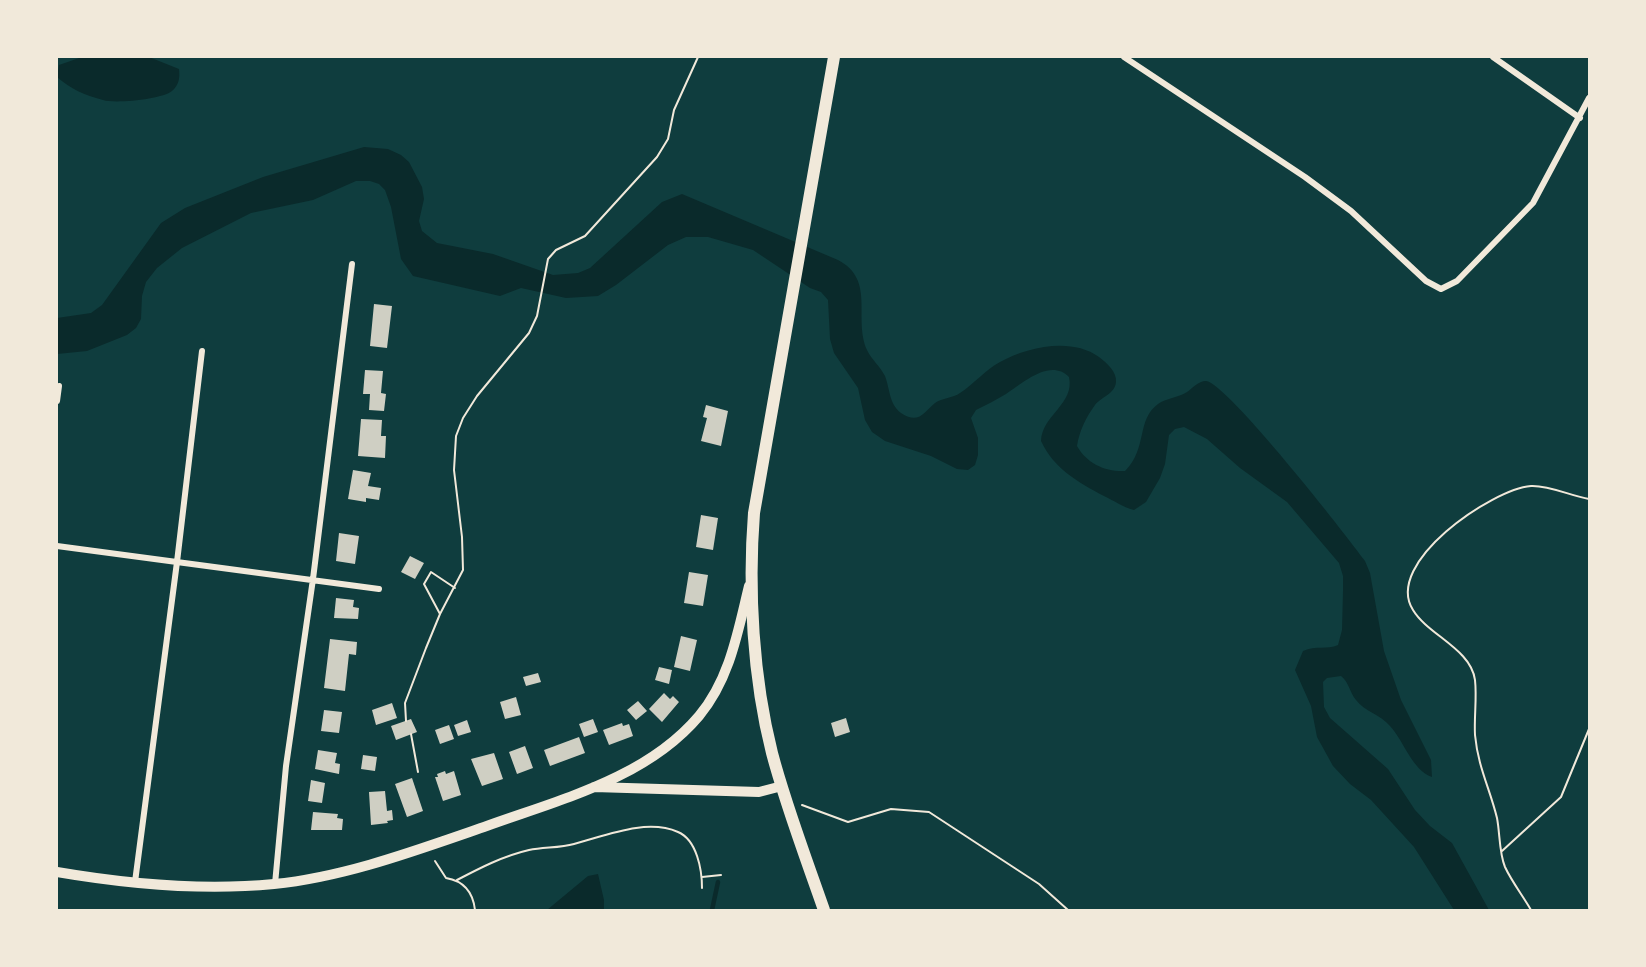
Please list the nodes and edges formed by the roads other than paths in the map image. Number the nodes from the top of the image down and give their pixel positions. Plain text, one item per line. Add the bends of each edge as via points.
1 (834, 57) edge
2 (1124, 57) edge
3 (1493, 57) edge
4 (1589, 98) edge
5 (1580, 118) junction
6 (352, 264) dead end
7 (202, 351) dead end
8 (59, 386) dead end
9 (57, 401) edge
10 (57, 546) edge
11 (177, 562) junction
12 (313, 579) junction
13 (750, 582) junction
14 (379, 589) dead end
15 (782, 786) junction
16 (594, 787) junction
17 (57, 872) edge
18 (135, 882) junction
19 (275, 884) junction
20 (824, 910) edge

1 - 13 main road via 754,513
2 - 5 street via 1305,177 1351,211 1426,281 1441,289 1457,281 1533,203
3 - 5 street
4 - 5 street
6 - 12 street
7 - 11 street
8 - 9 street
10 - 11 street
11 - 12 street
11 - 18 street
12 - 14 street
12 - 19 street via 286,765
13 - 15 main road via 766,727
13 - 16 main road via 729,665 700,715 662,749
15 - 16 main road via 759,792
15 - 20 main road
16 - 19 main road via 364,866
17 - 18 main road
18 - 19 main road

